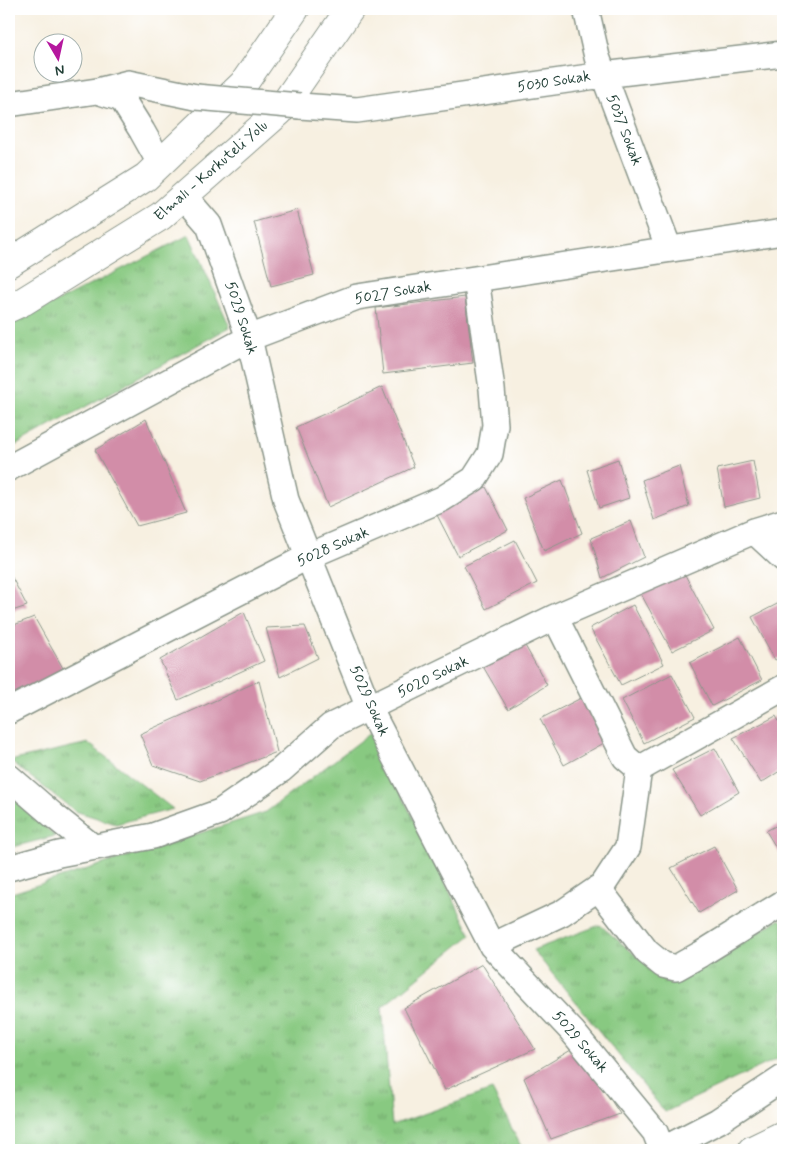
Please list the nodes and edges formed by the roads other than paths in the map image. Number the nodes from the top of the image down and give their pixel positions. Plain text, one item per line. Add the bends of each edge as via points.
1 (295, 9) edge
2 (350, 9) edge
3 (586, 9) edge
4 (783, 54) edge
5 (603, 75) junction
6 (97, 91) junction
7 (9, 104) edge
8 (160, 163) junction
9 (184, 196) junction
10 (783, 232) edge
11 (669, 250) junction
12 (9, 263) edge
13 (476, 279) junction
14 (9, 308) edge
15 (249, 338) junction
16 (9, 468) edge
17 (783, 522) edge
18 (754, 531) junction
19 (309, 556) junction
20 (783, 558) edge
21 (555, 617) junction
22 (783, 688) edge
23 (370, 708) junction
24 (9, 711) edge
25 (639, 769) junction
26 (9, 777) edge
27 (93, 847) junction
28 (9, 868) edge
29 (598, 888) junction
30 (783, 903) edge
31 (492, 946) junction
32 (783, 1078) edge
33 (783, 1135) edge
34 (662, 1150) edge
35 (752, 1150) edge

1 - 8 highway via 244,83
2 - 9 highway, Elmalı - Korkuteli Yolu via 279,112
3 - 5 street, 5037 Sokak
4 - 5 street, 5030 Sokak
5 - 6 street, 5030 Sokak, bridge via 357,110 187,95 128,83
5 - 11 street, 5037 Sokak
6 - 7 street, 5030 Sokak
6 - 8 street via 122,99
8 - 12 highway via 146,177
9 - 14 highway, Elmalı - Korkuteli Yolu via 161,216
9 - 15 street, 5029 Sokak via 209,225
10 - 11 street, 5027 Sokak
11 - 13 street, 5027 Sokak
13 - 15 street, 5027 Sokak via 357,297
13 - 19 street, 5028 Sokak via 495,425 490,454 474,479 442,499
15 - 16 street, 5027 Sokak
15 - 19 street, 5029 Sokak via 286,500
17 - 18 street, 5020 Sokak
18 - 20 street
18 - 21 street, 5020 Sokak
19 - 23 street, 5029 Sokak
19 - 24 street, 5028 Sokak
21 - 23 street, 5020 Sokak
21 - 25 street via 625,758
22 - 25 street
23 - 27 street, 5020 Sokak via 330,726 280,770 220,812 153,836
23 - 31 street, 5029 Sokak
25 - 29 street via 628,848
26 - 27 street
27 - 28 street, 5020 Sokak
29 - 30 street via 647,952 663,965 676,968
29 - 31 street via 562,913
31 - 34 street, 5029 Sokak via 578,1038 655,1132
32 - 34 street via 718,1121
33 - 35 highway

